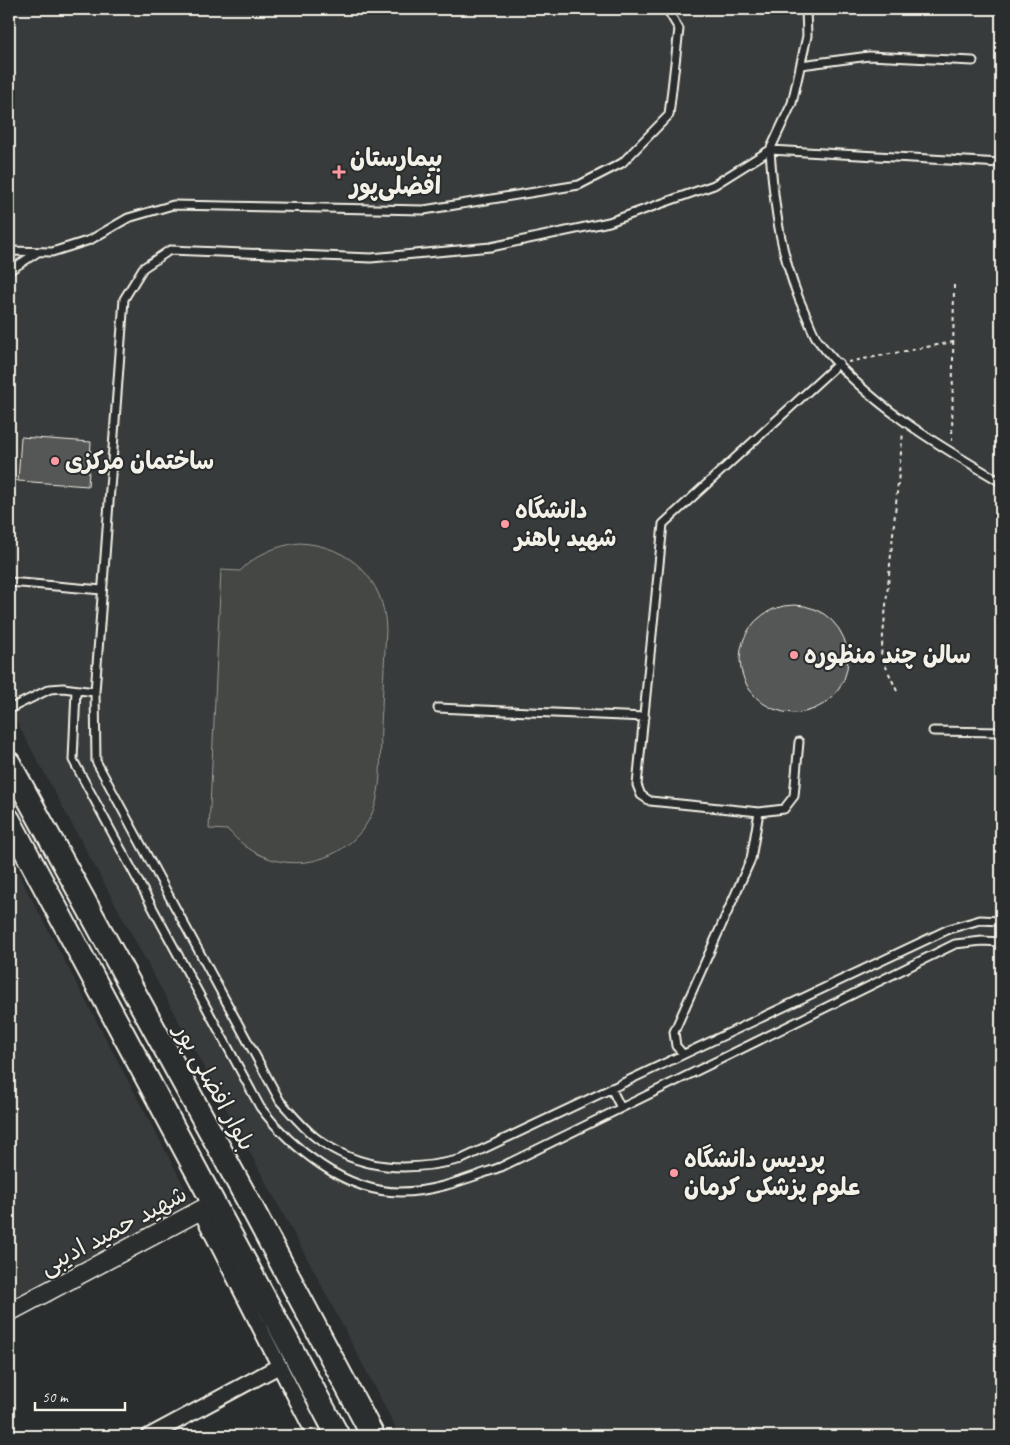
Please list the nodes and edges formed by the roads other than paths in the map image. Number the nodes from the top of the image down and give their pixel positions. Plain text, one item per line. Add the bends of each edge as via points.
1 (667, 9) edge
2 (806, 9) edge
3 (973, 61) dead end
4 (800, 65) junction
5 (770, 150) junction
6 (1001, 163) edge
7 (9, 252) edge
8 (18, 252) junction
9 (38, 252) junction
10 (9, 258) edge
11 (9, 271) edge
12 (839, 363) junction
13 (1001, 482) edge
14 (9, 582) edge
15 (102, 590) junction
16 (76, 690) junction
17 (95, 692) junction
18 (438, 708) dead end
19 (9, 709) edge
20 (645, 717) junction
21 (933, 730) dead end
22 (1001, 732) edge
23 (799, 742) dead end
24 (9, 763) edge
25 (759, 812) junction
26 (9, 820) edge
27 (1001, 921) edge
28 (1001, 942) edge
29 (683, 1054) junction
30 (611, 1088) junction
31 (620, 1108) junction
32 (207, 1206) junction
33 (9, 1312) edge
34 (279, 1366) junction
35 (149, 1436) edge
36 (315, 1436) edge
37 (338, 1436) edge
38 (373, 1436) edge

1 - 9 lane via 680,29 669,115 622,163 579,184 424,210 173,205 128,218 90,240 52,252
2 - 4 lane via 807,36
3 - 4 lane via 869,56
4 - 5 lane via 792,103
5 - 6 lane
5 - 12 lane via 780,244 793,288 818,341
5 - 15 lane via 714,185 609,222 490,247 371,258 170,250 143,268 124,299
7 - 8 lane
8 - 9 lane
8 - 10 lane
9 - 11 lane
12 - 13 lane via 867,393 952,453
12 - 20 lane via 662,524
14 - 15 lane
15 - 17 lane
16 - 17 lane
16 - 19 lane via 50,689
16 - 31 lane via 73,760 260,1107 277,1130 303,1153 362,1185 400,1192 448,1185 500,1167
17 - 30 lane via 96,761 280,1101 315,1136 340,1153 376,1164 410,1168 435,1166 462,1159
18 - 20 lane
20 - 25 lane via 637,785 640,795 650,800
21 - 22 lane
23 - 25 lane via 794,796 784,809
24 - 38 highway, بلوار افضلی پور
25 - 29 lane via 751,859 674,1032 676,1046
26 - 32 highway
27 - 29 lane via 980,920 949,929
28 - 31 lane via 955,944
29 - 30 lane
30 - 31 lane
32 - 33 street, شهید حمید ادیبی
32 - 34 street
32 - 37 highway
34 - 35 street
34 - 36 street

